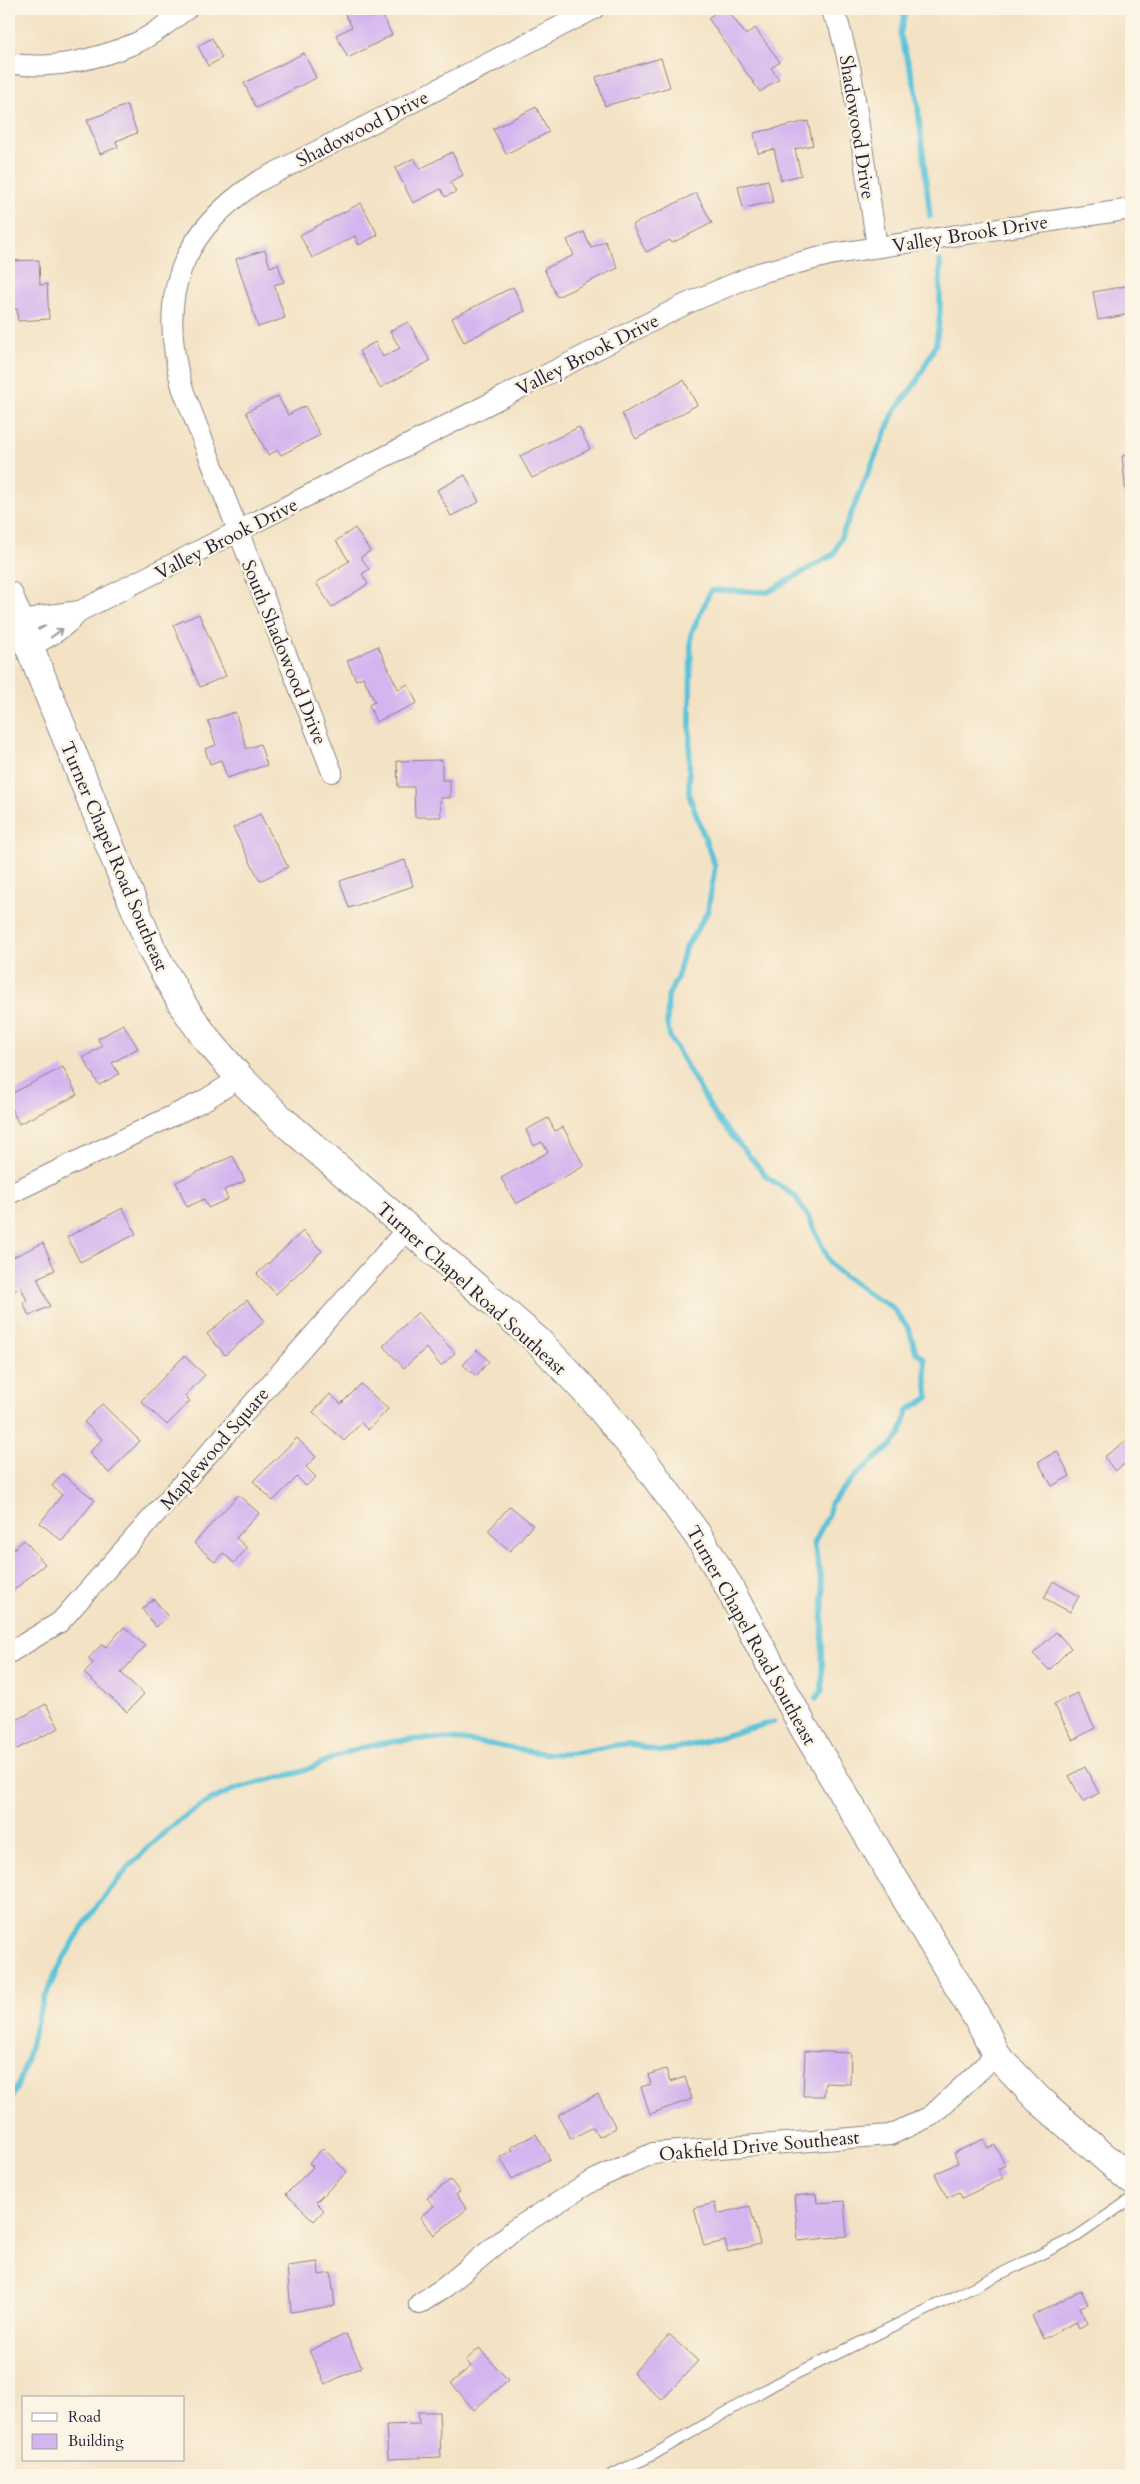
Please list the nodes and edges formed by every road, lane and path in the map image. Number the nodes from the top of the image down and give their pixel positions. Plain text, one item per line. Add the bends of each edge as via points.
1 (187, 9) edge
2 (594, 9) edge
3 (830, 9) edge
4 (9, 63) edge
5 (1131, 209) edge
6 (877, 247) junction
7 (237, 532) junction
8 (9, 596) edge
9 (24, 635) junction
10 (332, 772) dead end
11 (240, 1078) junction
12 (9, 1194) edge
13 (407, 1229) junction
14 (9, 1654) edge
15 (996, 2055) junction
16 (1131, 2180) edge
17 (1131, 2199) edge
18 (419, 2304) dead end
19 (611, 2475) edge

1 - 4 street via 137,42 81,60 27,67
2 - 7 street, Shadowood Drive via 270,175 239,194 221,210 190,249 174,292 171,324 175,362 190,411
3 - 6 street, Shadowood Drive via 839,25 851,72
5 - 6 street, Valley Brook Drive
6 - 7 street, Valley Brook Drive via 784,265 734,282
7 - 9 street, Valley Brook Drive via 80,611 41,616
7 - 10 street, South Shadowood Drive
8 - 9 street, Turner Chapel Road Southeast
9 - 11 street, Turner Chapel Road Southeast via 152,950 184,1007
11 - 12 street via 204,1101
11 - 13 street, Turner Chapel Road Southeast via 301,1137
13 - 14 street, Maplewood Square via 60,1622
13 - 15 street, Turner Chapel Road Southeast via 565,1369 619,1429 672,1498 725,1580 804,1728 985,2031
15 - 16 street, Turner Chapel Road Southeast via 1039,2100
15 - 18 street, Oakfield Drive Southeast via 931,2116 890,2135 652,2153 594,2180 515,2229 445,2287
17 - 19 lane via 1076,2238 775,2384 651,2456

